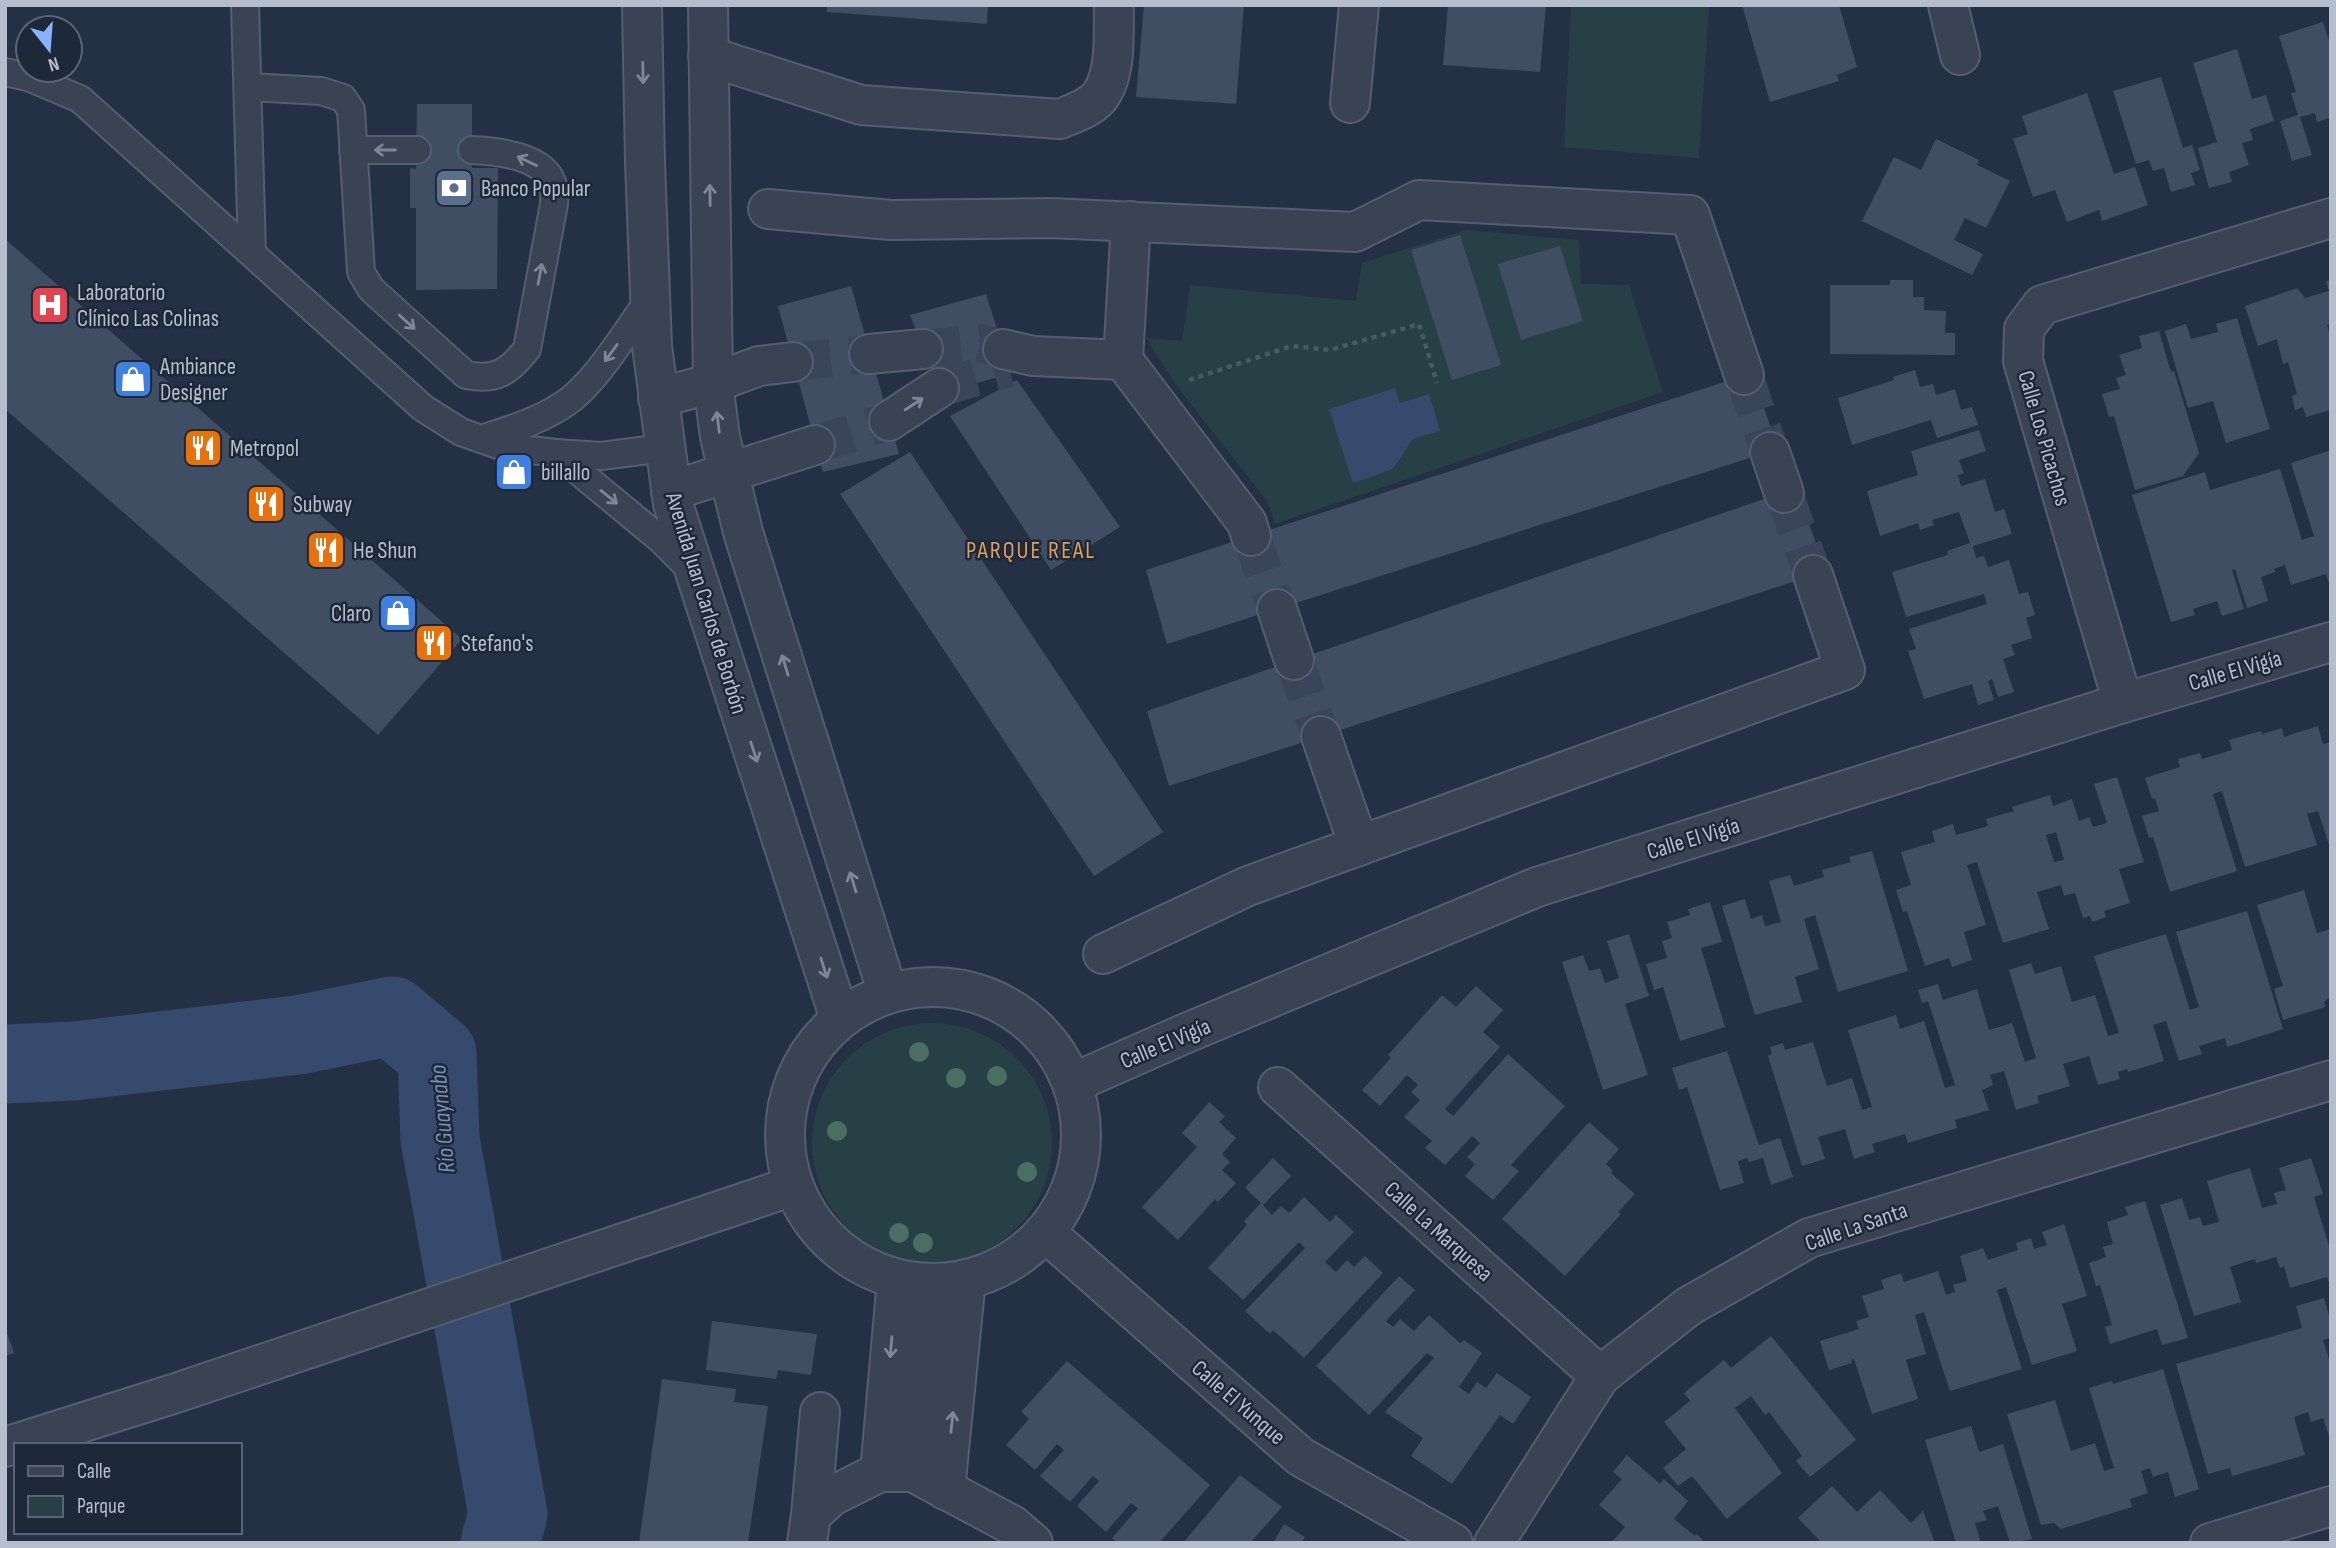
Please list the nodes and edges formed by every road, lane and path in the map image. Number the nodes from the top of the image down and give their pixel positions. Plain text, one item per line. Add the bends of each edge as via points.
1 (245, 5) edge
2 (642, 5) edge
3 (708, 5) edge
4 (1114, 5) edge
5 (1360, 5) edge
6 (1948, 5) edge
7 (1960, 55) dead end
8 (708, 56) junction
9 (5, 72) edge
10 (248, 87) junction
11 (1350, 103) dead end
12 (353, 150) junction
13 (417, 150) dead end
14 (472, 150) dead end
15 (768, 209) dead end
16 (2331, 218) edge
17 (1131, 221) junction
18 (252, 253) junction
19 (650, 298) junction
20 (923, 349) tunnel mouth
21 (869, 354) tunnel mouth
22 (1015, 358) tunnel mouth
23 (1123, 360) junction
24 (793, 362) tunnel mouth
25 (1744, 375) tunnel mouth
26 (713, 383) junction
27 (1437, 383) dead end
28 (939, 388) tunnel mouth
29 (1149, 394) junction
30 (658, 398) junction
31 (889, 421) tunnel mouth
32 (481, 439) junction
33 (815, 445) tunnel mouth
34 (664, 448) junction
35 (1770, 452) tunnel mouth
36 (556, 453) junction
37 (729, 474) junction
38 (671, 491) junction
39 (1784, 493) tunnel mouth
40 (1251, 536) tunnel mouth
41 (1812, 575) tunnel mouth
42 (696, 576) junction
43 (1277, 609) tunnel mouth
44 (2331, 642) edge
45 (1294, 660) tunnel mouth
46 (2123, 703) junction
47 (1321, 736) tunnel mouth
48 (1359, 846) junction
49 (1103, 954) dead end
50 (888, 994) junction
51 (840, 1019) junction
52 (2331, 1080) edge
53 (1073, 1083) junction
54 (1278, 1087) dead end
55 (793, 1186) junction
56 (1045, 1232) junction
57 (933, 1281) junction
58 (1600, 1376) junction
59 (821, 1412) dead end
60 (17, 1443) edge
61 (913, 1478) junction
62 (2331, 1506) edge
63 (809, 1529) edge
64 (1033, 1543) edge
65 (1453, 1543) edge
66 (1494, 1543) edge
67 (2210, 1543) edge

1 - 10 lane
2 -> 19 street, Avenida Juan Carlos de Borbón
3 - 8 street
4 - 8 street via 1111,69 1102,94 1060,119 860,105
5 - 11 street
6 - 7 street
26 -> 8 street
9 - 18 lane via 80,99
10 - 12 lane via 321,91 342,98 351,110
10 - 18 lane
13 -> 12 lane
12 -> 14 lane via 361,272 370,289 466,374 482,378 498,376 527,349 554,204 552,182 543,169 517,155
15 - 17 street via 891,220
16 - 46 street, Calle Los Picachos via 2042,305 2024,329 2023,361
17 - 23 street
17 - 25 street via 1355,232 1419,200 1690,215
18 - 32 lane via 423,408
19 - 30 street, Avenida Juan Carlos de Borbón
19 -> 32 lane via 572,399 541,418
20 - 21 street
22 - 23 street
23 - 29 street
24 - 26 street via 759,366
26 - 30 street
37 -> 26 street
27 - 29 path via 1419,324 1330,350 1292,346
31 -> 28 street
29 - 40 street via 1247,523
30 - 34 street, Avenida Juan Carlos de Borbón
32 - 36 lane via 504,447
33 - 37 street
34 - 36 lane via 601,456
34 - 38 street, Avenida Juan Carlos de Borbón
35 - 39 street
36 -> 42 lane via 660,539
37 - 38 street
50 -> 37 street via 743,532
38 - 42 street, Avenida Juan Carlos de Borbón
41 - 48 street via 1845,670
42 -> 51 street, Avenida Juan Carlos de Borbón
43 - 45 street
44 - 46 street, Calle El Vigía
46 - 53 street, Calle El Vigía via 1537,887
47 - 48 street
48 - 49 street via 1248,886
50 - 51 street
50 - 53 street via 946,987 976,992 1014,1010 1048,1040
51 - 55 street via 807,1056 785,1112 784,1144
52 - 58 street, Calle La Santa via 1809,1238 1689,1306
53 - 56 street via 1082,1123 1081,1158 1064,1205
54 - 58 street, Calle La Marquesa
55 - 57 street via 810,1219 842,1253 864,1266
55 - 60 street
56 - 57 street via 989,1272
56 - 65 street, Calle El Yunque via 1301,1457
57 -> 61 street
61 -> 57 street
58 - 66 street, Calle La Santa
59 - 63 street
61 - 63 street via 832,1496
61 - 64 street via 1012,1525
62 - 67 street

